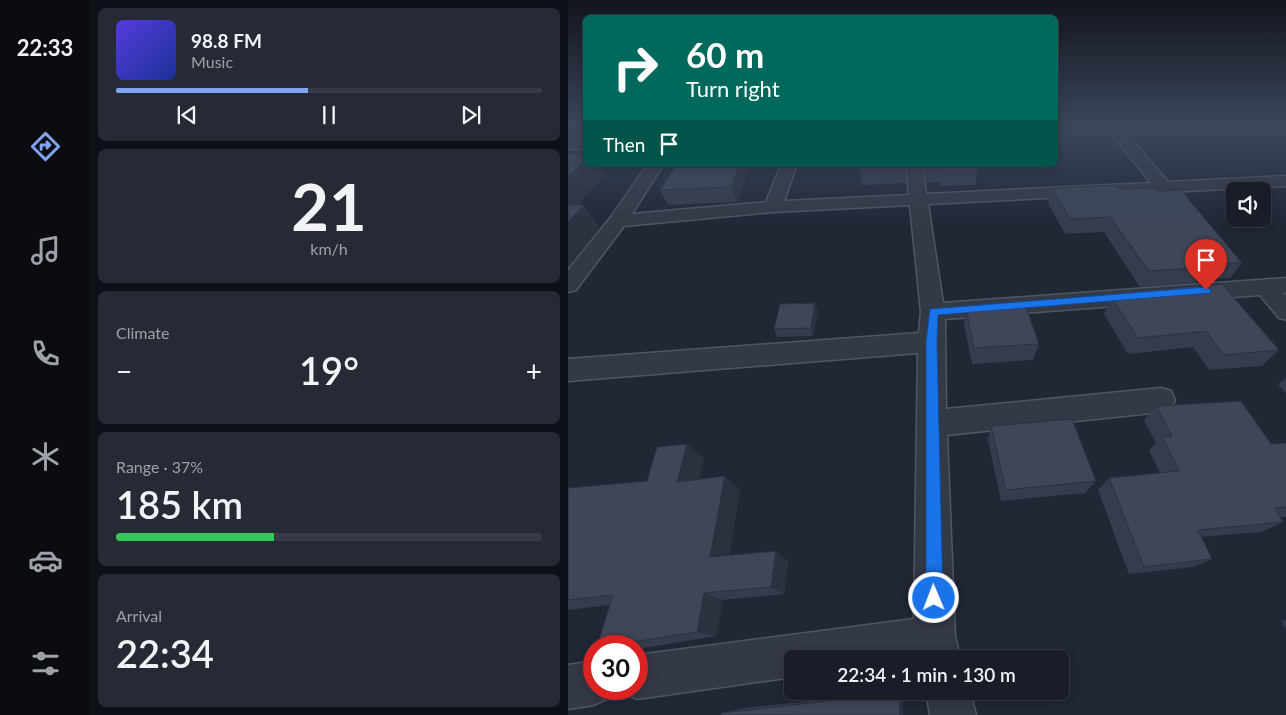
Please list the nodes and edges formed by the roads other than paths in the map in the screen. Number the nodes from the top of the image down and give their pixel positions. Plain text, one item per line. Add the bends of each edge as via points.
1 (1141, 160) edge
2 (654, 167) edge
3 (788, 167) edge
4 (914, 167) edge
5 (1286, 181) edge
6 (1163, 187) junction
7 (918, 200) junction
8 (773, 207) junction
9 (618, 221) junction
10 (568, 285) edge
11 (1276, 285) edge
12 (933, 312) junction
13 (1286, 312) edge
14 (931, 342) junction
15 (568, 370) edge
16 (1162, 400) dead end
17 (932, 423) junction
18 (937, 648) edge
19 (648, 677) edge
20 (583, 685) edge
21 (568, 687) edge
22 (950, 700) edge
23 (953, 715) edge

1 - 6 street
2 - 9 street
3 - 8 street
4 - 7 street
5 - 6 street
6 - 7 street
7 - 8 street
7 - 12 street
8 - 9 street
9 - 10 street
11 - 12 street
11 - 13 street
12 - 14 street
14 - 15 street
14 - 17 street
16 - 17 street
17 - 18 street
18 - 19 street
20 - 21 street
22 - 23 street

